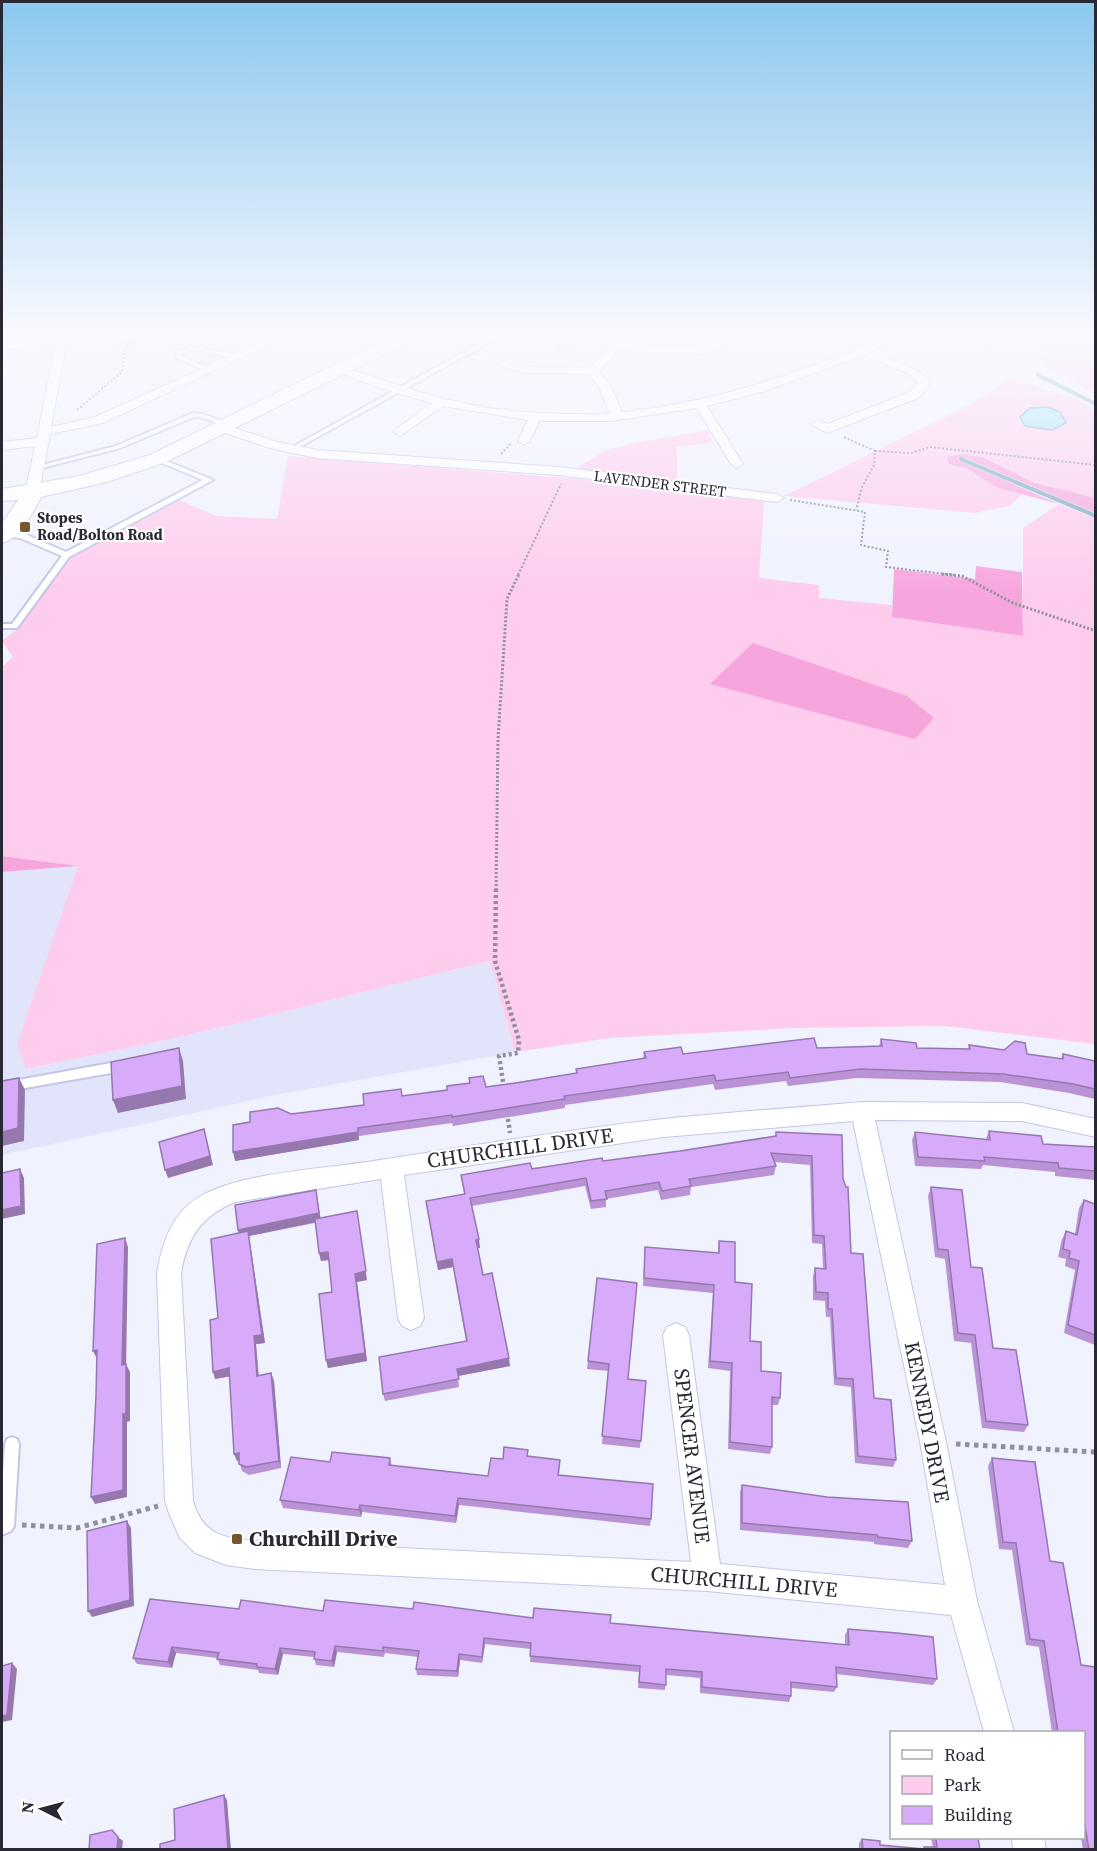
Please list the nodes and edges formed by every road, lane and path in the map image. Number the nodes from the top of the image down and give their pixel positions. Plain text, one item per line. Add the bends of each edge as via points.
1 (47, 421) edge
2 (95, 421) edge
3 (181, 421) edge
4 (212, 421) edge
5 (237, 421) edge
6 (341, 421) edge
7 (418, 421) edge
8 (533, 421) edge
9 (713, 421) edge
10 (836, 421) edge
11 (822, 426) joint
12 (226, 427) junction
13 (408, 430) dead end
14 (44, 437) junction
15 (525, 442) dead end
16 (2, 446) edge
17 (292, 449) junction
18 (875, 451) junction
19 (157, 459) junction
20 (754, 462) dead end
21 (1095, 465) edge
22 (39, 467) junction
23 (559, 471) junction
24 (32, 493) junction
25 (2, 495) edge
26 (777, 498) joint
27 (856, 510) junction
28 (3, 535) edge
29 (66, 555) junction
30 (2, 626) edge
31 (1095, 631) edge
32 (111, 1068) edge
33 (2, 1088) edge
34 (504, 1090) edge
35 (506, 1102) edge
36 (862, 1111) junction
37 (1095, 1128) edge
38 (512, 1148) junction
39 (391, 1166) junction
40 (411, 1318) dead end
41 (676, 1335) dead end
42 (933, 1442) junction
43 (12, 1444) dead end
44 (1095, 1452) edge
45 (179, 1501) junction
46 (4, 1527) edge
47 (707, 1577) junction
48 (962, 1601) junction
49 (999, 1731) edge

1 - 14 street
2 - 14 street
3 - 22 lane via 118,447
4 - 12 lane
5 - 12 main road
6 - 17 lane
7 - 13 street
8 - 15 street
9 - 20 street via 732,464
10 - 11 street
11 - 18 path
12 - 17 street, LAVENDER STREET
12 - 19 main road
14 - 16 street
14 - 22 street
17 - 23 street, LAVENDER STREET via 349,458
18 - 21 path via 911,453 930,447
18 - 27 path via 875,463 862,487
19 - 24 main road
19 - 29 lane via 209,480
22 - 24 street
23 - 26 street, LAVENDER STREET
23 - 34 path via 556,477 563,480 507,599 498,739 495,961 519,1040 518,1053 499,1056
24 - 25 main road
24 - 28 main road
26 - 27 path
27 - 31 path via 865,512 861,545 888,551 886,567 962,576 1013,603
28 - 29 lane via 22,536
29 - 30 lane via 14,626
32 - 33 lane
35 - 38 path
36 - 37 street, CHURCHILL DRIVE via 1022,1112
36 - 38 street, CHURCHILL DRIVE via 664,1128
36 - 42 street, KENNEDY DRIVE
38 - 39 street, CHURCHILL DRIVE
39 - 40 street
39 - 45 street, CHURCHILL DRIVE via 233,1192 212,1200 181,1229 172,1248 169,1273
41 - 47 street, SPENCER AVENUE
42 - 44 path
42 - 48 street, KENNEDY DRIVE
43 - 46 lane
45 - 46 path via 77,1528 39,1524
45 - 47 street, CHURCHILL DRIVE via 185,1524 203,1544 226,1552
47 - 48 street, CHURCHILL DRIVE
48 - 49 street, KENNEDY DRIVE

